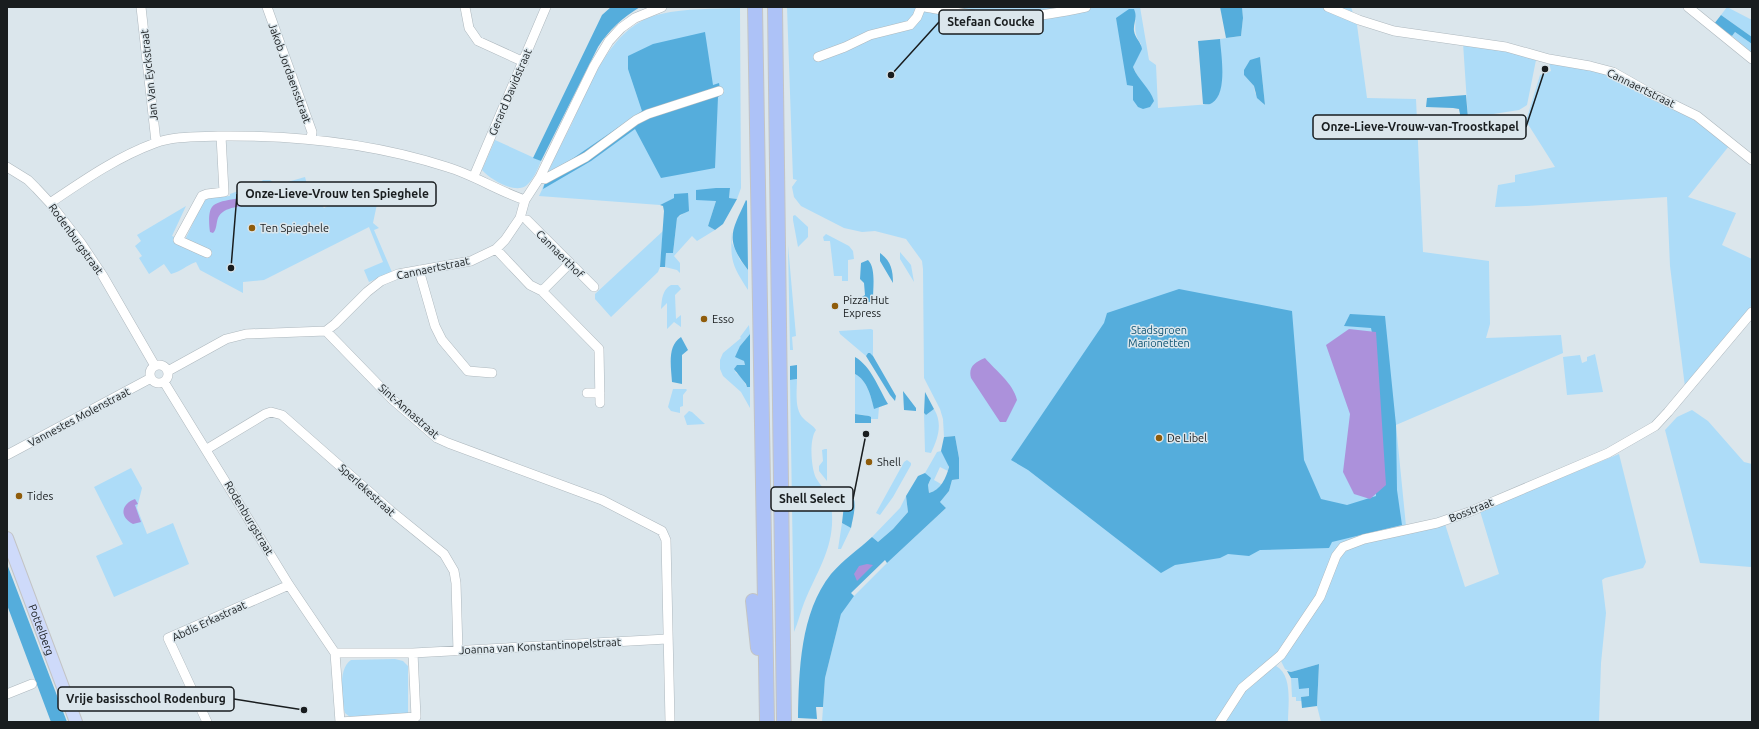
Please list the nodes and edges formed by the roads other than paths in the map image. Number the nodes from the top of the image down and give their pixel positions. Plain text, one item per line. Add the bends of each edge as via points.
1 (266, 7) edge
2 (465, 7) edge
3 (546, 7) edge
4 (662, 7) edge
5 (755, 7) edge
6 (775, 7) edge
7 (921, 7) edge
8 (925, 7) edge
9 (1086, 7) edge
10 (1328, 7) edge
11 (1688, 7) edge
12 (143, 8) edge
13 (1352, 11) edge
14 (818, 57) dead end
15 (1752, 59) edge
16 (524, 62) junction
17 (757, 87) junction
18 (719, 91) dead end
19 (221, 136) junction
20 (311, 139) junction
21 (156, 142) junction
22 (778, 143) junction
23 (750, 148) dead end
24 (1752, 160) edge
25 (7, 167) edge
26 (474, 176) junction
27 (540, 177) junction
28 (525, 200) junction
29 (788, 200) dead end
30 (50, 203) junction
31 (526, 220) dead end
32 (496, 249) junction
33 (207, 253) dead end
34 (570, 263) junction
35 (419, 270) junction
36 (594, 287) dead end
37 (542, 291) junction
38 (1752, 312) edge
39 (326, 331) junction
40 (156, 366) junction
41 (168, 371) junction
42 (492, 373) dead end
43 (151, 378) junction
44 (164, 382) junction
45 (587, 393) dead end
46 (207, 449) junction
47 (7, 455) edge
48 (7, 538) edge
49 (289, 585) junction
50 (752, 601) dead end
51 (667, 639) junction
52 (458, 651) junction
53 (335, 653) junction
54 (413, 653) junction
55 (766, 663) junction
56 (793, 666) dead end
57 (784, 681) junction
58 (32, 684) dead end
59 (7, 694) edge
60 (76, 722) edge
61 (208, 722) edge
62 (340, 722) edge
63 (670, 722) edge
64 (767, 722) edge
65 (784, 722) edge
66 (1220, 722) edge

1 - 20 street, Jakob Jordaensstraat via 312,132
2 - 16 street via 469,28 478,41
3 - 16 street, Gerard Davidstraat
4 - 27 street, Cannaertstraat via 635,18 609,41 594,66
5 - 17 highway
6 - 22 highway
7 - 14 street via 910,25 870,35 845,48
8 - 9 street via 1011,17
10 - 13 street, Cannaertstraat
11 - 15 street
12 - 21 street, Jan Van Eyckstraat
13 - 24 street, Cannaertstraat via 1394,31 1506,47 1548,59 1612,72 1697,116
16 - 26 street, Gerard Davidstraat
17 - 23 highway
17 - 55 highway
18 - 27 street via 648,114 586,157 545,179
19 - 20 street
19 - 21 street
19 - 33 street via 224,192 202,196 178,240
20 - 26 street via 419,159
21 - 30 street via 126,155
22 - 29 highway
22 - 57 highway
25 - 30 street, Rodenburgstraat via 28,180
26 - 28 street
27 - 28 street, Cannaertstraat
28 - 32 street, Cannaertstraat via 520,218
30 - 40 street, Rodenburgstraat via 103,276
31 - 34 street, Cannaerthof
32 - 35 street, Cannaertstraat via 471,261
32 - 37 street via 530,285
34 - 36 street, Cannaerthof
34 - 37 street
35 - 39 street, Cannaertstraat via 381,281
35 - 42 street via 435,326 442,340 468,371
37 - 45 street via 599,349 600,398
38 - 66 street, Bosstraat via 1655,426 1620,447 1457,517 1364,539 1343,547 1336,556 1320,597 1286,648 1275,661 1242,688
39 - 41 street via 253,334 226,339
39 - 51 street, Sint-Annastraat via 393,400 437,438 602,500 662,531 666,540
40 - 41 street via 163,365
40 - 43 street via 152,370
41 - 44 street
43 - 44 street via 155,382
43 - 47 street, Vannestes Molenstraat
44 - 46 street, Rodenburgstraat
46 - 49 street, Rodenburgstraat
46 - 52 street, Sperlekestraat via 265,414 282,414 391,511 444,554 454,571 456,582
48 - 60 main road, Pottelberg
49 - 53 street, Rodenburgstraat
49 - 61 street, Abdis Erkastraat via 168,638
50 - 55 highway via 757,646
51 - 52 street, Joanna van Konstantinopelstraat
51 - 63 street
52 - 54 street, Joanna van Konstantinopelstraat
53 - 54 street, Joanna van Konstantinopelstraat
53 - 62 street
54 - 62 street via 416,717
55 - 64 highway
56 - 57 highway
57 - 65 highway
58 - 59 street

